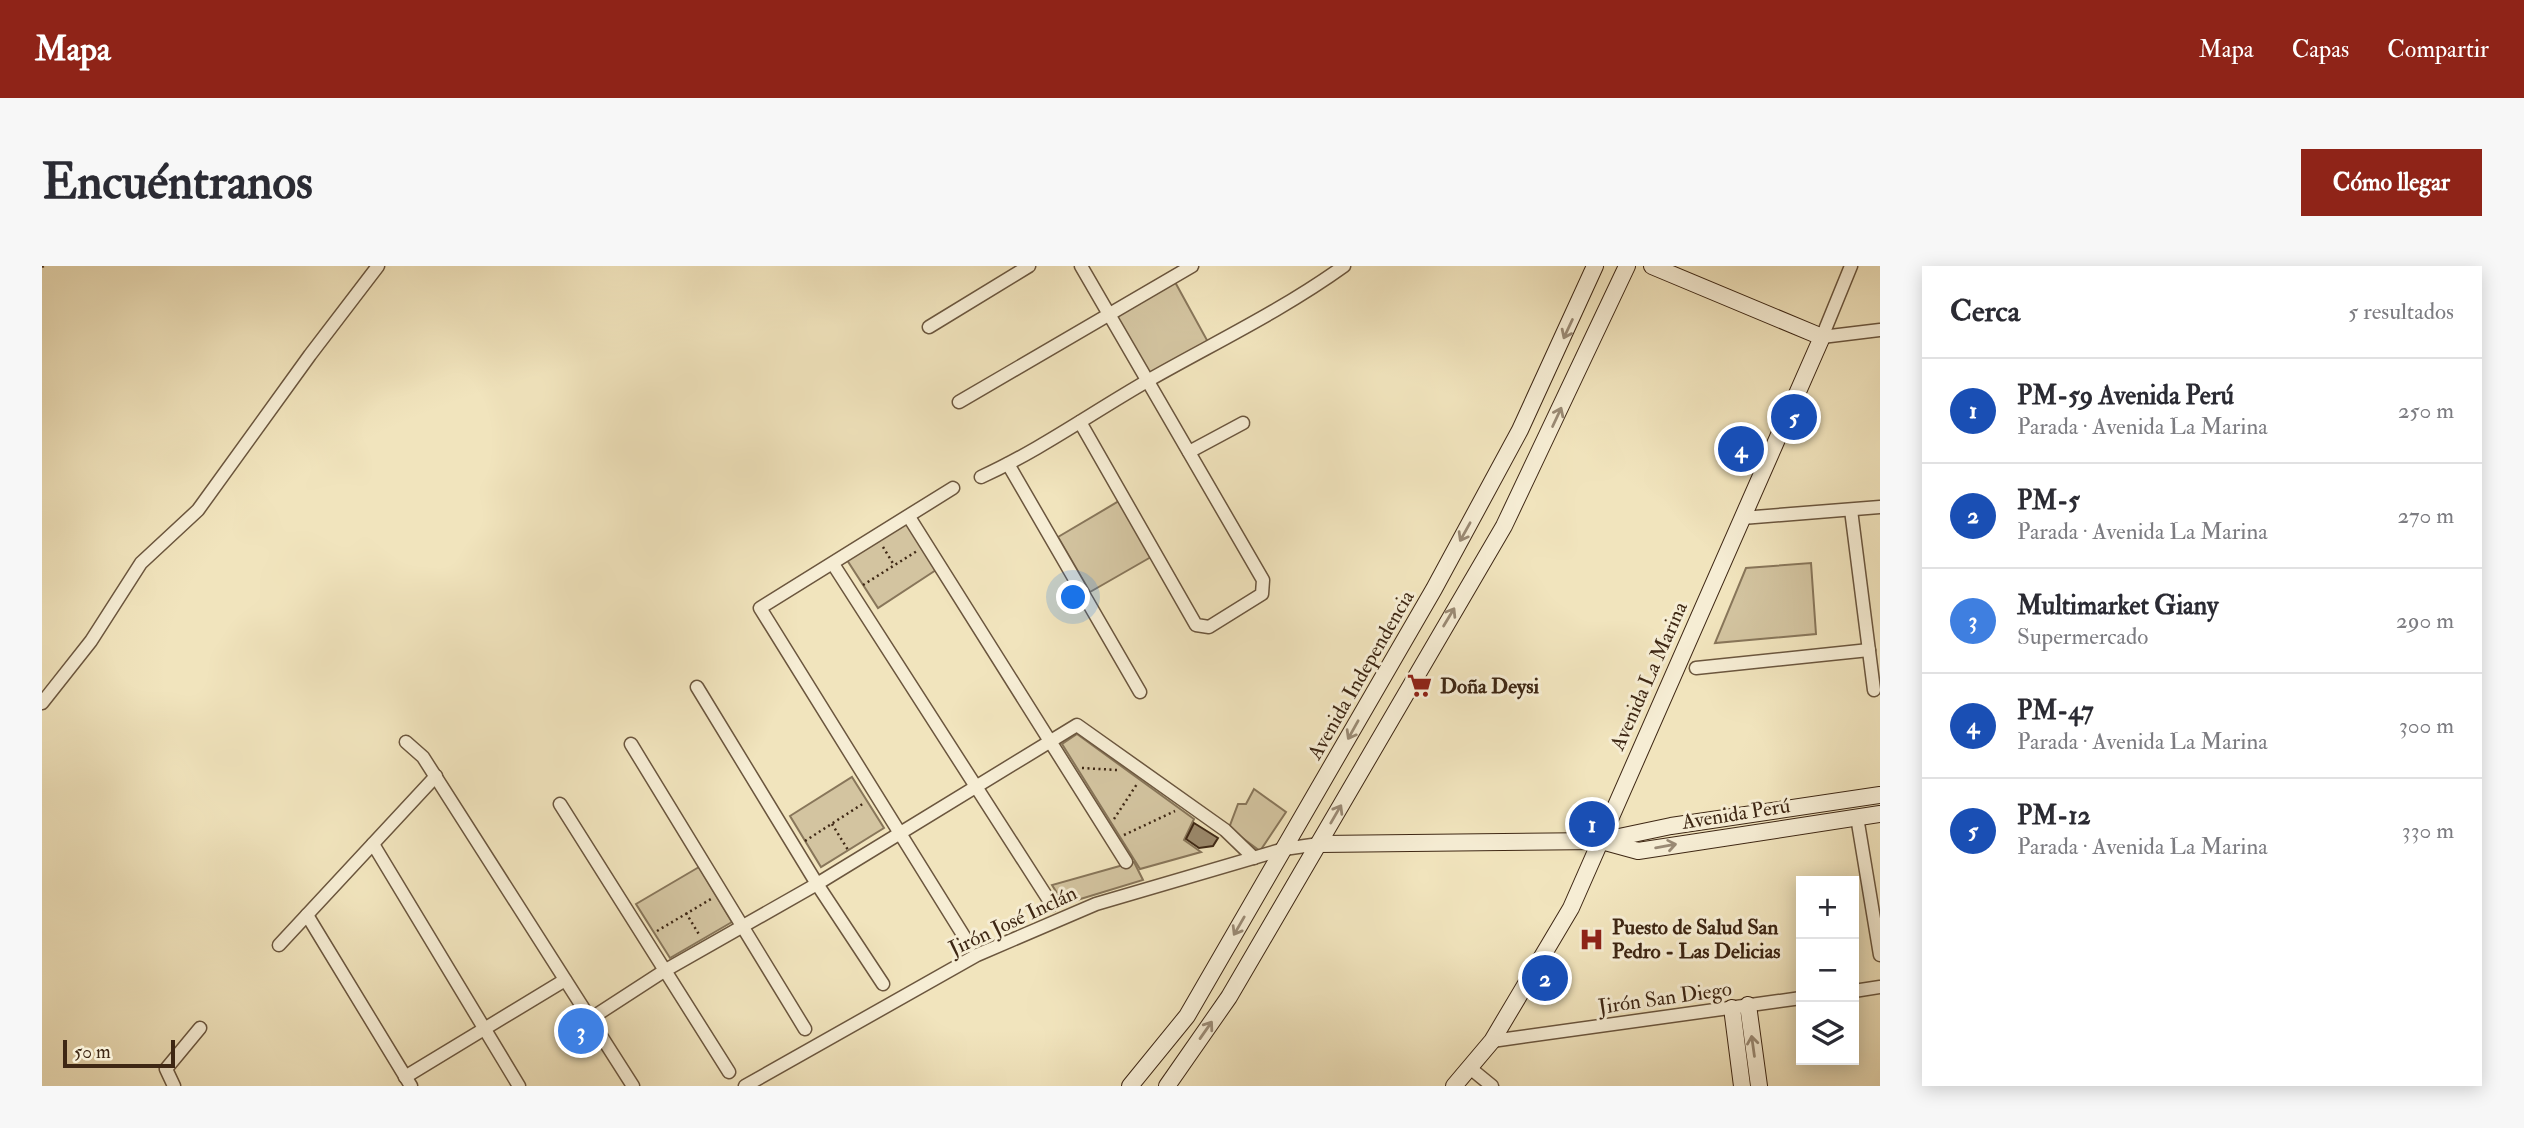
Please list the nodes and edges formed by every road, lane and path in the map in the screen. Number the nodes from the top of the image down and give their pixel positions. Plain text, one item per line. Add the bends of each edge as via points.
1 (378, 266) edge
2 (1029, 266) edge
3 (1081, 266) edge
4 (1192, 266) edge
5 (1344, 266) edge
6 (1595, 266) edge
7 (1627, 266) edge
8 (1652, 266) edge
9 (1851, 266) edge
10 (1108, 314) junction
11 (929, 327) dead end
12 (1880, 330) edge
13 (1822, 337) junction
14 (1549, 368) junction
15 (1574, 379) junction
16 (1147, 381) junction
17 (959, 402) dead end
18 (1080, 422) junction
19 (1243, 423) dead end
20 (1520, 430) junction
21 (1545, 441) junction
22 (1188, 452) junction
23 (1008, 464) junction
24 (981, 477) dead end
25 (953, 488) dead end
26 (1880, 507) edge
27 (1851, 510) junction
28 (909, 517) junction
29 (1742, 517) junction
30 (879, 540) dead end
31 (923, 548) dead end
32 (833, 564) junction
33 (894, 565) junction
34 (863, 585) dead end
35 (1407, 633) junction
36 (1432, 647) junction
37 (1869, 650) junction
38 (1696, 668) dead end
39 (697, 687) dead end
40 (1874, 690) dead end
41 (1140, 692) dead end
42 (42, 703) edge
43 (1051, 741) junction
44 (406, 742) dead end
45 (631, 744) dead end
46 (1079, 768) dead end
47 (1125, 770) dead end
48 (436, 776) junction
49 (1139, 781) dead end
50 (978, 785) junction
51 (1880, 795) edge
52 (867, 801) dead end
53 (560, 804) dead end
54 (1178, 809) dead end
55 (1880, 814) edge
56 (1857, 817) junction
57 (1112, 822) dead end
58 (832, 824) junction
59 (900, 833) junction
60 (1121, 836) dead end
61 (805, 841) dead end
62 (1600, 841) junction
63 (373, 844) junction
64 (1319, 844) junction
65 (1284, 849) junction
66 (848, 850) dead end
67 (1254, 858) junction
68 (1126, 862) dead end
69 (817, 884) junction
70 (716, 896) dead end
71 (1052, 905) dead end
72 (686, 914) junction
73 (307, 915) junction
74 (740, 925) junction
75 (654, 933) dead end
76 (702, 939) dead end
77 (279, 945) dead end
78 (970, 946) dead end
79 (1880, 955) edge
80 (664, 971) junction
81 (565, 980) junction
82 (883, 984) dead end
83 (1205, 984) junction
84 (1880, 987) edge
85 (1859, 990) edge
86 (1229, 997) junction
87 (1796, 999) edge
88 (1740, 1006) junction
89 (590, 1019) junction
90 (200, 1028) dead end
91 (484, 1029) junction
92 (805, 1029) dead end
93 (1492, 1041) junction
94 (1470, 1068) junction
95 (729, 1072) dead end
96 (408, 1082) edge
97 (174, 1086) edge
98 (519, 1086) edge
99 (633, 1086) edge
100 (745, 1086) edge
101 (1130, 1086) edge
102 (1167, 1086) edge
103 (1454, 1086) edge
104 (1492, 1086) edge
105 (1742, 1086) edge
106 (1759, 1086) edge

1 - 42 street via 198,510 141,563 91,641
2 - 11 street
3 - 10 street
4 - 10 street
5 - 16 street via 1311,290
6 -> 14 street, Avenida Independencia
7 - 15 street
8 - 13 street
9 - 13 street, Avenida La Marina
10 - 16 street
10 - 17 street
12 - 13 street
13 - 29 street, Avenida La Marina
14 - 15 street
14 - 20 street, Avenida Independencia
21 -> 15 street
16 - 18 street
16 - 22 street
18 - 22 street via 1193,621 1205,627 1258,597 1264,584
18 - 23 street
19 - 22 street
20 - 21 street
20 -> 35 street, Avenida Independencia
36 -> 21 street via 1504,526
23 - 24 street
23 - 41 street
25 - 28 street
26 - 27 street
27 - 29 street
27 - 37 street
28 - 32 street
28 - 43 street
29 - 62 street, Avenida La Marina
30 - 33 path
31 - 33 path
32 - 50 street
32 - 59 street via 760,608
33 - 34 path
35 - 36 street
35 -> 65 street, Avenida Independencia
64 -> 36 street
37 - 38 street
37 - 40 street
39 - 69 street
43 - 50 street
43 - 67 street via 1077,725 1225,830
43 - 68 street
44 - 48 street
45 - 74 street
46 - 47 path
48 - 63 street
48 - 81 street
49 - 57 path
50 - 59 street
50 - 71 street
51 - 62 street, Avenida Perú
52 - 58 path
53 - 80 street
54 - 60 path
55 - 56 street, Avenida Perú
62 -> 56 street, Avenida Perú via 1638,851
56 - 79 street
58 - 61 path
58 - 66 path
59 - 69 street
59 - 78 street
62 - 64 street, Avenida Perú
62 - 93 street, Avenida La Marina via 1571,908
63 - 73 street
63 - 91 street
64 - 65 street, Jirón José Inclán
64 - 86 street
65 - 67 street, Jirón José Inclán
65 -> 83 street, Avenida Independencia
67 - 100 street, Jirón José Inclán via 1096,904 977,955
69 - 74 street
69 - 82 street
70 - 72 path
72 - 75 path
72 - 76 path
73 - 77 street
73 - 96 street
74 - 80 street
74 - 92 street
80 - 89 street
80 - 95 street
81 - 89 street
81 - 91 street
83 - 86 street
83 - 101 street, Avenida Independencia via 1187,1016
84 - 85 street
102 -> 86 street
87 - 88 street, Jirón San Diego
88 - 93 street, Jirón San Diego
88 - 105 street
106 -> 88 street
89 - 99 street
90 - 97 street via 166,1069
91 - 96 street
91 - 98 street
93 - 94 street, Avenida La Marina
94 - 103 street, Avenida La Marina
94 - 104 street

